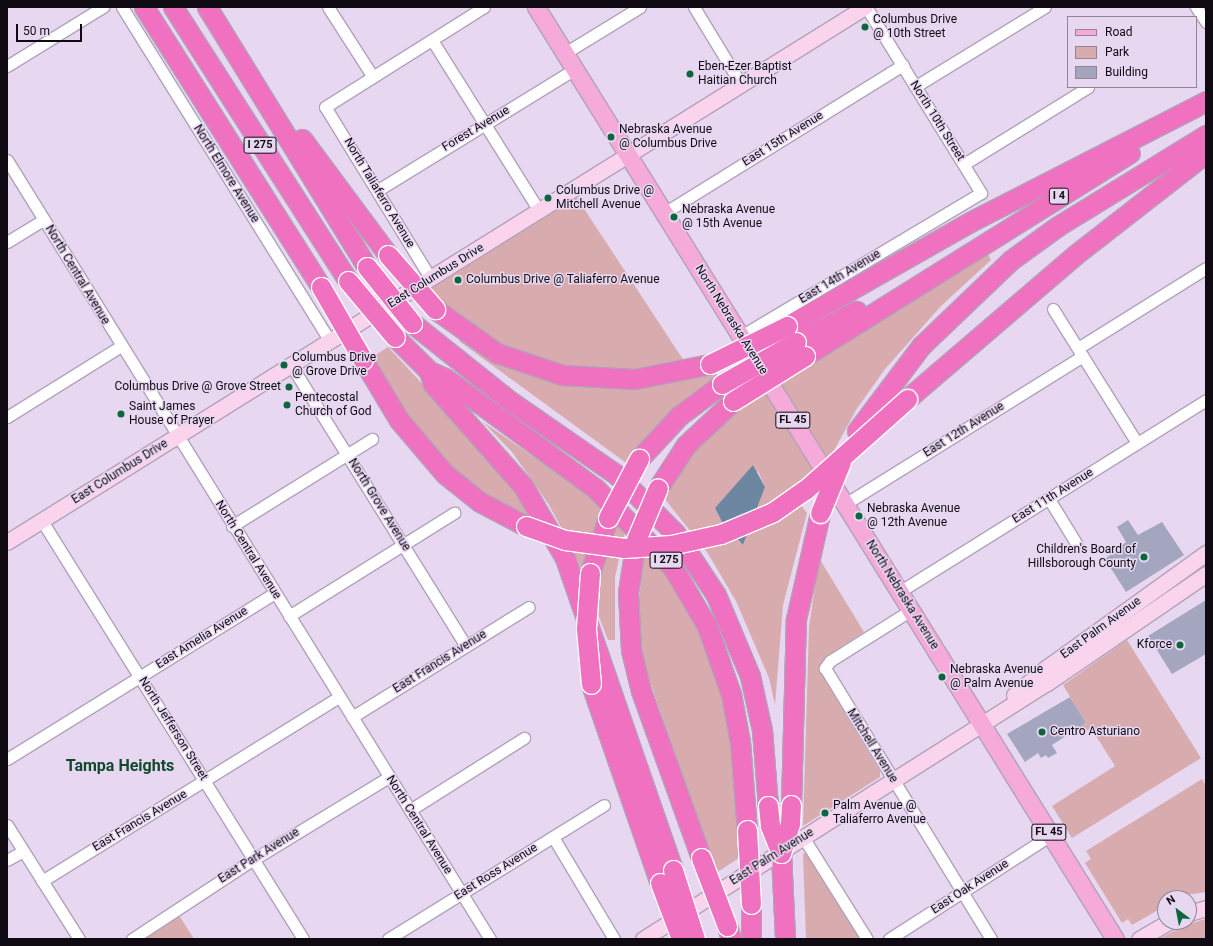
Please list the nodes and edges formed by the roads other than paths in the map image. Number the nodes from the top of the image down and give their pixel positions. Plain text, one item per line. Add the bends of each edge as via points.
1 (102, 7) edge
2 (122, 7) edge
3 (144, 7) edge
4 (173, 7) edge
5 (207, 7) edge
6 (328, 7) edge
7 (484, 7) edge
8 (536, 7) edge
9 (640, 7) edge
10 (694, 7) edge
11 (1045, 7) edge
12 (858, 9) edge
13 (432, 40) junction
14 (565, 53) junction
15 (903, 65) junction
16 (7, 66) edge
17 (575, 69) junction
18 (373, 77) junction
19 (254, 84) junction
20 (742, 86) junction
21 (916, 86) junction
22 (1086, 88) edge
23 (1206, 102) edge
24 (1206, 106) edge
25 (485, 124) junction
26 (1206, 135) edge
27 (1206, 153) edge
28 (629, 157) junction
29 (7, 160) edge
30 (964, 164) junction
31 (378, 190) junction
32 (540, 212) junction
33 (664, 212) junction
34 (938, 218) joint
35 (43, 220) junction
36 (7, 242) edge
37 (1206, 268) edge
38 (431, 279) junction
39 (1053, 309) dead end
40 (741, 336) junction
41 (330, 341) junction
42 (796, 341) junction
43 (121, 346) junction
44 (1080, 352) junction
45 (291, 365) junction
46 (428, 371) junction
47 (1206, 400) edge
48 (7, 417) edge
49 (177, 436) junction
50 (372, 439) dead end
51 (1137, 443) junction
52 (347, 454) junction
53 (1049, 499) junction
54 (845, 504) junction
55 (454, 513) dead end
56 (42, 521) junction
57 (232, 526) junction
58 (7, 542) edge
59 (1076, 543) dead end
60 (403, 544) junction
61 (1206, 553) edge
62 (1206, 574) edge
63 (899, 592) junction
64 (275, 593) junction
65 (529, 607) dead end
66 (910, 610) junction
67 (289, 616) junction
68 (466, 646) junction
69 (140, 676) junction
70 (339, 697) junction
71 (352, 717) junction
72 (981, 723) junction
73 (524, 738) dead end
74 (7, 759) edge
75 (389, 777) junction
76 (893, 780) junction
77 (205, 781) junction
78 (604, 805) dead end
79 (410, 810) junction
80 (7, 825) edge
81 (1051, 835) junction
82 (803, 837) junction
83 (552, 838) junction
84 (23, 851) junction
85 (781, 853) junction
86 (254, 859) junction
87 (7, 860) edge
88 (666, 876) junction
89 (42, 881) junction
90 (962, 892) junction
91 (463, 893) junction
92 (1157, 929) edge
93 (729, 933) edge
94 (79, 939) edge
95 (132, 939) edge
96 (303, 939) edge
97 (388, 939) edge
98 (490, 939) edge
99 (614, 939) edge
100 (643, 939) edge
101 (681, 939) edge
102 (695, 939) edge
103 (751, 939) edge
104 (785, 939) edge
105 (867, 939) edge
106 (889, 939) edge
107 (991, 939) edge
108 (1115, 939) edge
109 (1140, 939) edge

1 - 16 street
2 - 41 street, North Elmore Avenue
3 - 27 highway, bridge via 321,287 399,420 439,469 480,502 526,526 573,541 624,548 671,546 721,534 773,512 805,490 1075,255
4 - 46 highway, I 275, bridge via 348,281 395,337
5 - 19 highway, I 275
6 - 18 street
7 - 13 street
8 - 14 main road, North Nebraska Avenue / FL 45
9 - 14 street
10 - 20 street
11 - 21 street
12 - 15 street, North 10th Street
12 - 20 street, East Columbus Drive
13 - 18 street
13 - 25 street
14 - 17 main road, North Nebraska Avenue / FL 45
15 - 21 street, North 10th Street
15 - 33 street, East 15th Avenue
17 - 25 street, Forest Avenue
17 - 28 main road, North Nebraska Avenue / FL 45
18 - 31 street, North Taliaferro Avenue via 326,107
19 - 42 highway, bridge via 284,115 388,255 435,309 497,353 562,375 635,379 710,364
19 - 85 highway, I 275, bridge via 367,267 412,323 510,401 617,475 675,533 716,595 750,676 762,730 770,826
20 - 28 street, East Columbus Drive
21 - 30 street, North 10th Street
22 - 30 street
23 - 42 highway via 970,222
24 - 42 highway, I 4 via 912,286
25 - 31 street, Forest Avenue
25 - 32 street
26 - 85 highway, bridge via 1058,226 1011,260 921,346 857,431 820,513 796,620 790,824
28 - 32 street, East Columbus Drive
28 - 33 main road, North Nebraska Avenue / FL 45
29 - 35 street, North Central Avenue
30 - 34 street, North 10th Street via 981,193
31 - 38 street, North Taliaferro Avenue
32 - 38 street, East Columbus Drive
33 - 40 main road, North Nebraska Avenue / FL 45
34 - 40 street, East 14th Avenue
35 - 36 street
35 - 43 street, North Central Avenue
37 - 44 street, East 12th Avenue
38 - 41 street, East Columbus Drive
39 - 44 street
40 - 54 main road, North Nebraska Avenue / FL 45
41 - 45 street, East Columbus Drive
42 - 88 highway, bridge via 722,384 679,416 639,460 608,518 590,573 586,635 591,684
42 - 93 highway, bridge via 686,445 658,488 636,540 628,592 631,650 641,691
43 - 48 street
43 - 49 street, North Central Avenue
44 - 51 street
44 - 54 street, East 12th Avenue
45 - 49 street, East Columbus Drive
45 - 52 street, North Grove Avenue
46 - 88 highway via 433,384 520,481 552,531 565,558
46 - 103 highway, I 275, bridge via 445,378 595,488 673,568 707,626 731,694 740,742 747,830
47 - 51 street, East 11th Avenue
49 - 56 street, East Columbus Drive
49 - 57 street, North Central Avenue
50 - 52 street
51 - 53 street, East 11th Avenue
52 - 57 street
52 - 60 street, North Grove Avenue
53 - 59 street
53 - 63 street, East 11th Avenue
54 - 63 main road, North Nebraska Avenue / FL 45
55 - 60 street
56 - 58 street, East Columbus Drive
56 - 69 street, North Jefferson Street
57 - 64 street, North Central Avenue
60 - 67 street
60 - 68 street, North Grove Avenue
61 - 72 street, East Palm Avenue via 1046,668
62 - 72 street, East Palm Avenue via 1047,683
63 - 66 main road, North Nebraska Avenue / FL 45
64 - 67 street, North Central Avenue
64 - 69 street, East Amelia Avenue
65 - 68 street, East Francis Avenue
66 - 72 main road, North Nebraska Avenue / FL 45
66 - 76 street, Mitchell Avenue via 830,661 825,668
67 - 70 street, North Central Avenue
68 - 71 street, East Francis Avenue
69 - 74 street, East Amelia Avenue
69 - 77 street, North Jefferson Street
70 - 71 street, North Central Avenue
70 - 77 street, East Francis Avenue
71 - 75 street, North Central Avenue
72 - 76 street, East Palm Avenue
72 - 81 main road, North Nebraska Avenue / FL 45
73 - 79 street
75 - 79 street, North Central Avenue
75 - 86 street, East Park Avenue
76 - 82 street, East Palm Avenue
76 - 90 street, Mitchell Avenue
77 - 86 street, North Jefferson Street
77 - 89 street, East Francis Avenue
78 - 83 street, East Ross Avenue
79 - 91 street, North Central Avenue
80 - 84 street
81 - 90 street, East Oak Avenue
81 - 108 main road, North Nebraska Avenue / FL 45
82 - 100 street, East Palm Avenue
82 - 105 street
83 - 91 street, East Ross Avenue
83 - 99 street
84 - 87 street
84 - 89 street
85 - 104 highway, I 275
86 - 95 street, East Park Avenue
86 - 96 street, North Jefferson Street
88 - 101 highway, bridge
88 - 102 highway, bridge
89 - 94 street
90 - 106 street, East Oak Avenue
90 - 107 street, Mitchell Avenue
91 - 97 street, East Ross Avenue
91 - 98 street, North Central Avenue
92 - 109 street

